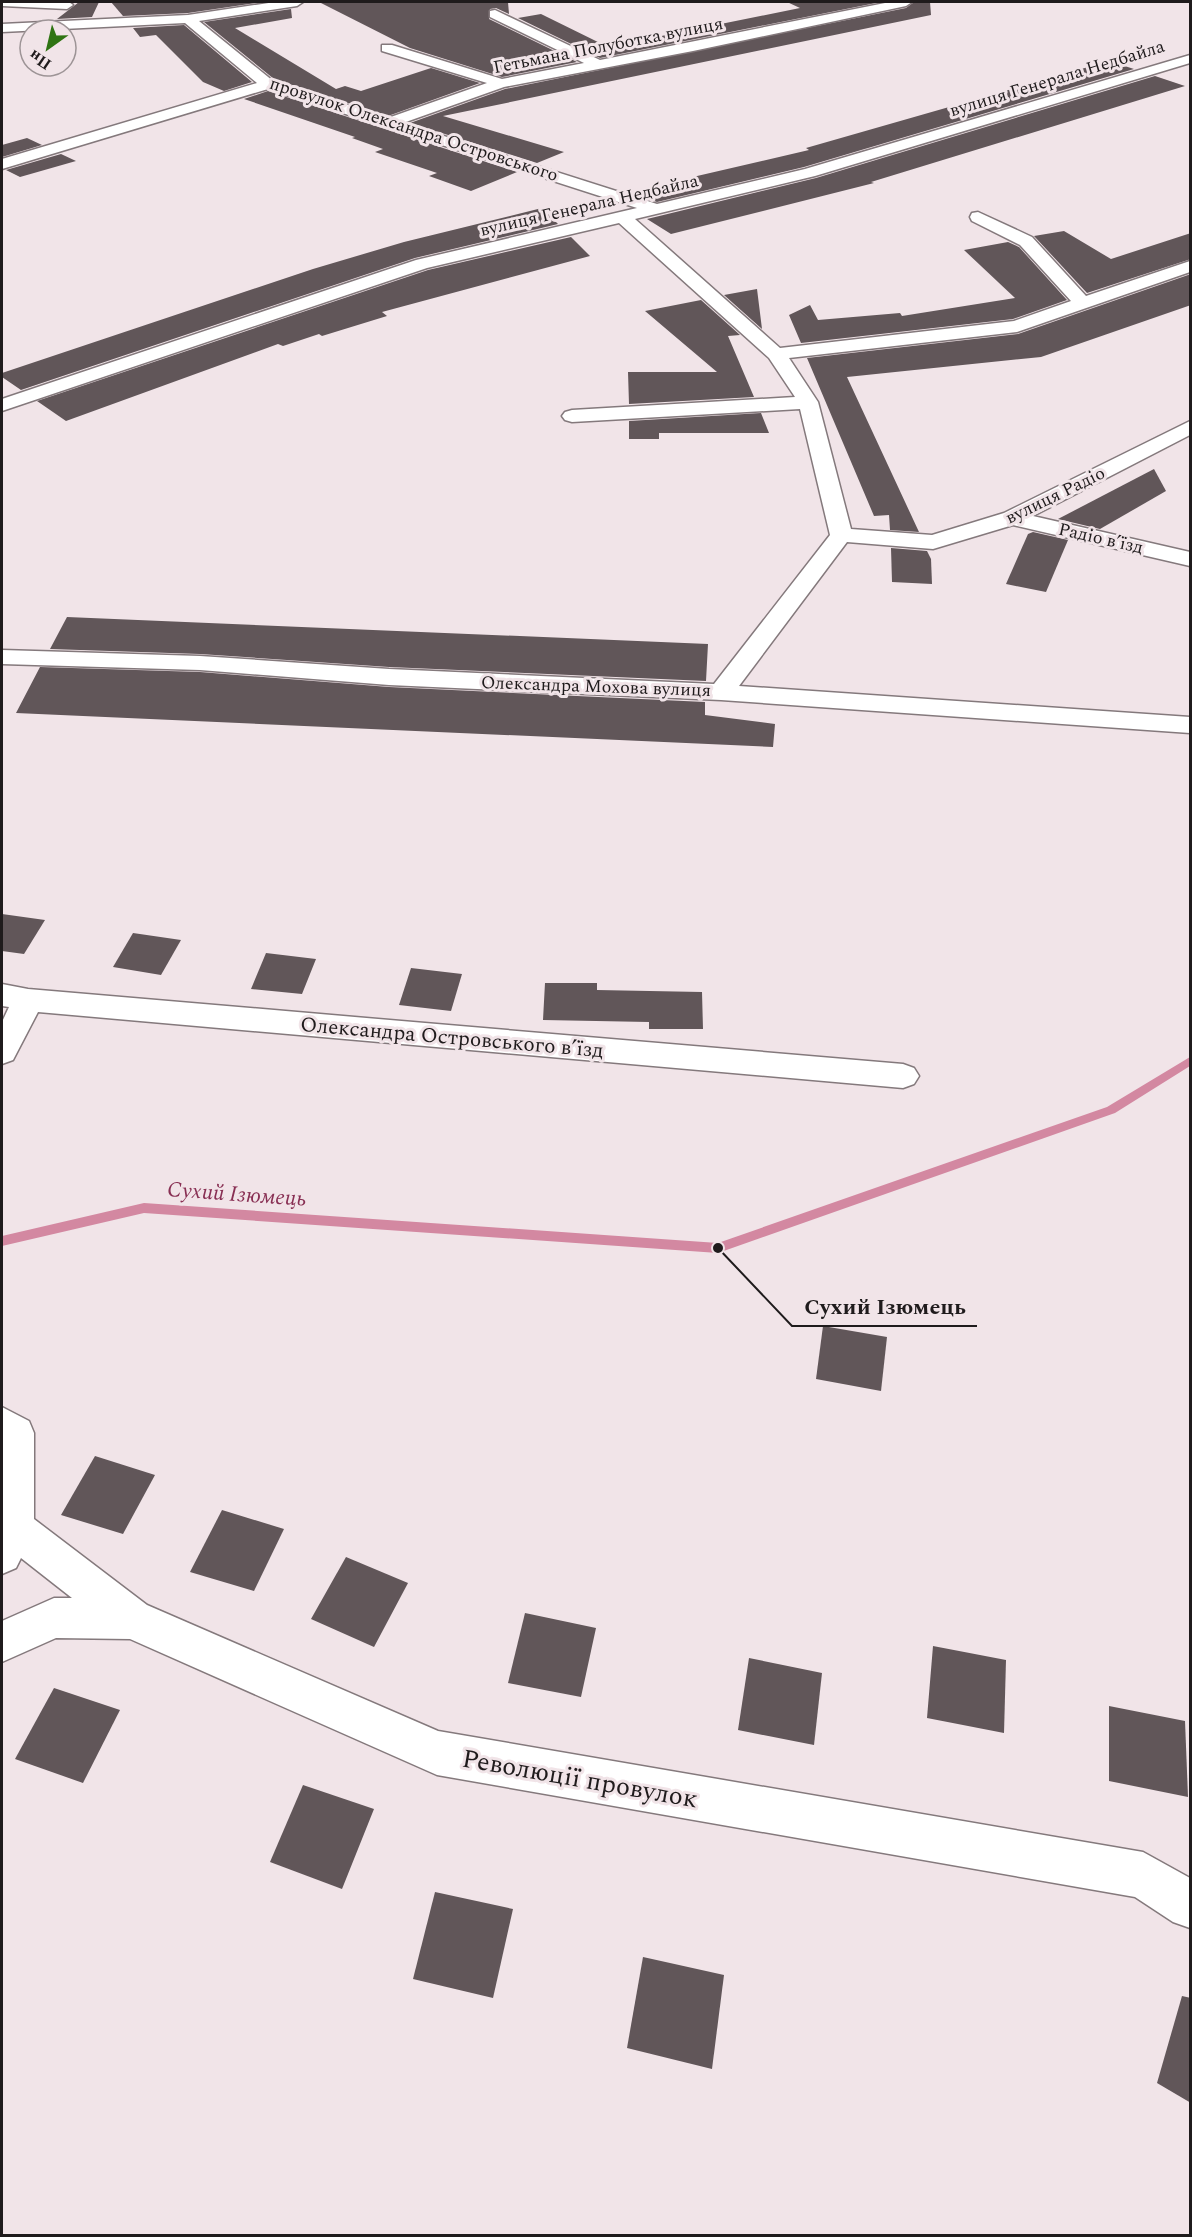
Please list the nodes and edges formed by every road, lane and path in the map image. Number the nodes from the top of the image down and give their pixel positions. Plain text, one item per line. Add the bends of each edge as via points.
1 (2, 2) edge
2 (297, 2) edge
3 (906, 2) edge
4 (80, 5) dead end
5 (136, 7) dead end
6 (184, 12) junction
7 (495, 14) dead end
8 (2, 28) edge
9 (387, 48) dead end
10 (1191, 59) edge
11 (598, 65) junction
12 (501, 83) junction
13 (268, 84) junction
14 (390, 122) junction
15 (2, 164) edge
16 (656, 209) junction
17 (623, 217) junction
18 (978, 217) dead end
19 (1191, 266) edge
20 (1083, 303) junction
21 (776, 354) junction
22 (808, 402) junction
23 (2, 405) edge
24 (573, 416) dead end
25 (1191, 427) edge
26 (1012, 518) junction
27 (841, 534) junction
28 (1191, 559) edge
29 (2, 657) edge
30 (721, 692) junction
31 (1191, 725) edge
32 (15, 998) edge
33 (2, 1052) edge
34 (903, 1076) dead end
35 (2, 1424) edge
36 (8, 1542) edge
37 (132, 1619) junction
38 (2, 1642) edge
39 (1191, 1905) edge

1 - 4 street
2 - 6 street
3 - 11 street, Гетьмана Полуботка вулиця
5 - 6 street
6 - 8 street
6 - 13 street, провулок Олександра Островського
7 - 11 street
9 - 12 street
10 - 16 street, вулиця Генерала Недбайла via 809,173
11 - 12 street, Гетьмана Полуботка вулиця
12 - 14 street, Гетьмана Полуботка вулиця
13 - 14 street, провулок Олександра Островського
13 - 15 street
14 - 16 street, провулок Олександра Островського
16 - 17 street, вулиця Генерала Недбайла
17 - 21 street
17 - 23 street, вулиця Генерала Недбайла via 422,264
18 - 20 street via 1026,241
19 - 20 street
20 - 21 street via 1017,326
21 - 22 street
22 - 24 street
22 - 27 street
25 - 26 street, вулиця Радіо
26 - 27 street, вулиця Радіо via 933,542
26 - 28 street, Радіо в’їзд
27 - 30 street
29 - 30 street, Олександра Мохова вулиця via 200,663 389,677
30 - 31 street, Олександра Мохова вулиця
32 - 33 street
32 - 34 street, Олександра Островського в’їзд
35 - 36 street via 15,1432
36 - 37 street, Революції провулок
37 - 38 street via 54,1618
37 - 39 street, Революції провулок via 437,1754 1143,1875

